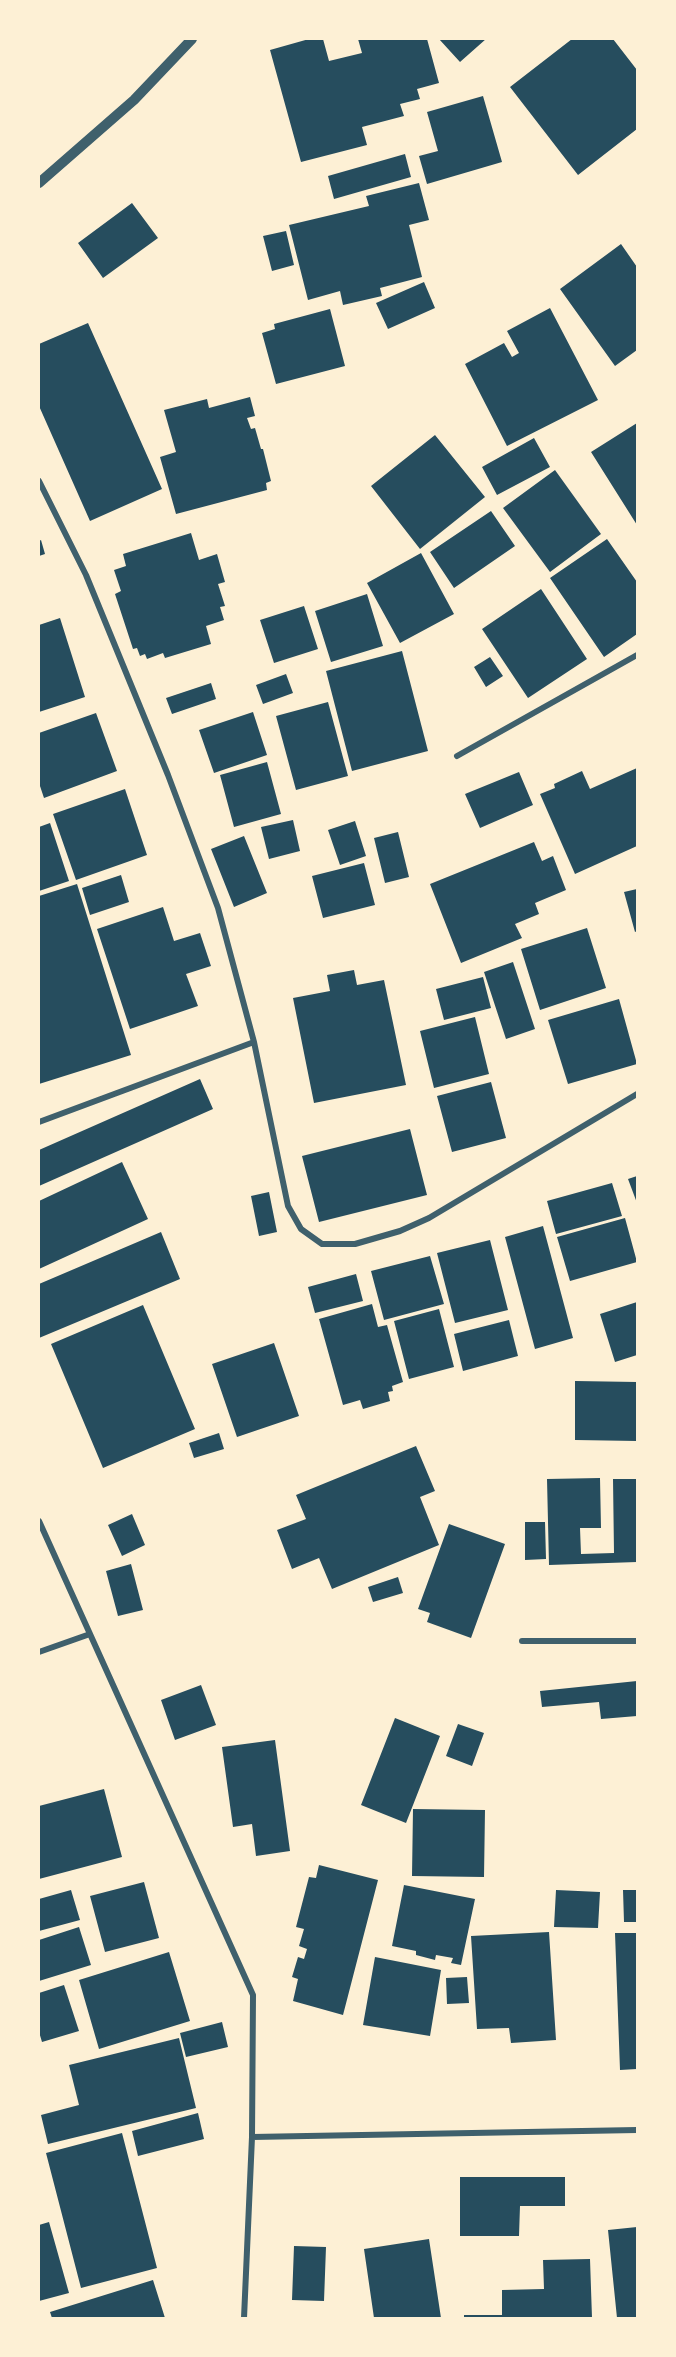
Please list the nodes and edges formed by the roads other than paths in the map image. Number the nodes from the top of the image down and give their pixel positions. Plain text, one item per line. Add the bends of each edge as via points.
1 (192, 39) edge
2 (39, 183) edge
3 (39, 481) edge
4 (637, 656) edge
5 (457, 756) dead end
6 (254, 1042) junction
7 (637, 1094) edge
8 (39, 1122) edge
9 (39, 1521) edge
10 (90, 1634) junction
11 (522, 1641) dead end
12 (637, 1641) edge
13 (39, 1652) edge
14 (637, 2130) edge
15 (252, 2137) junction
16 (244, 2318) edge

1 - 2 street via 134,100
3 - 6 street via 86,575 168,774 218,908
4 - 5 street
6 - 7 street via 288,1206 301,1229 322,1244 355,1245 429,1218
6 - 8 street
9 - 10 street
10 - 13 street
10 - 15 street via 253,1995
11 - 12 street
14 - 15 street
15 - 16 street

